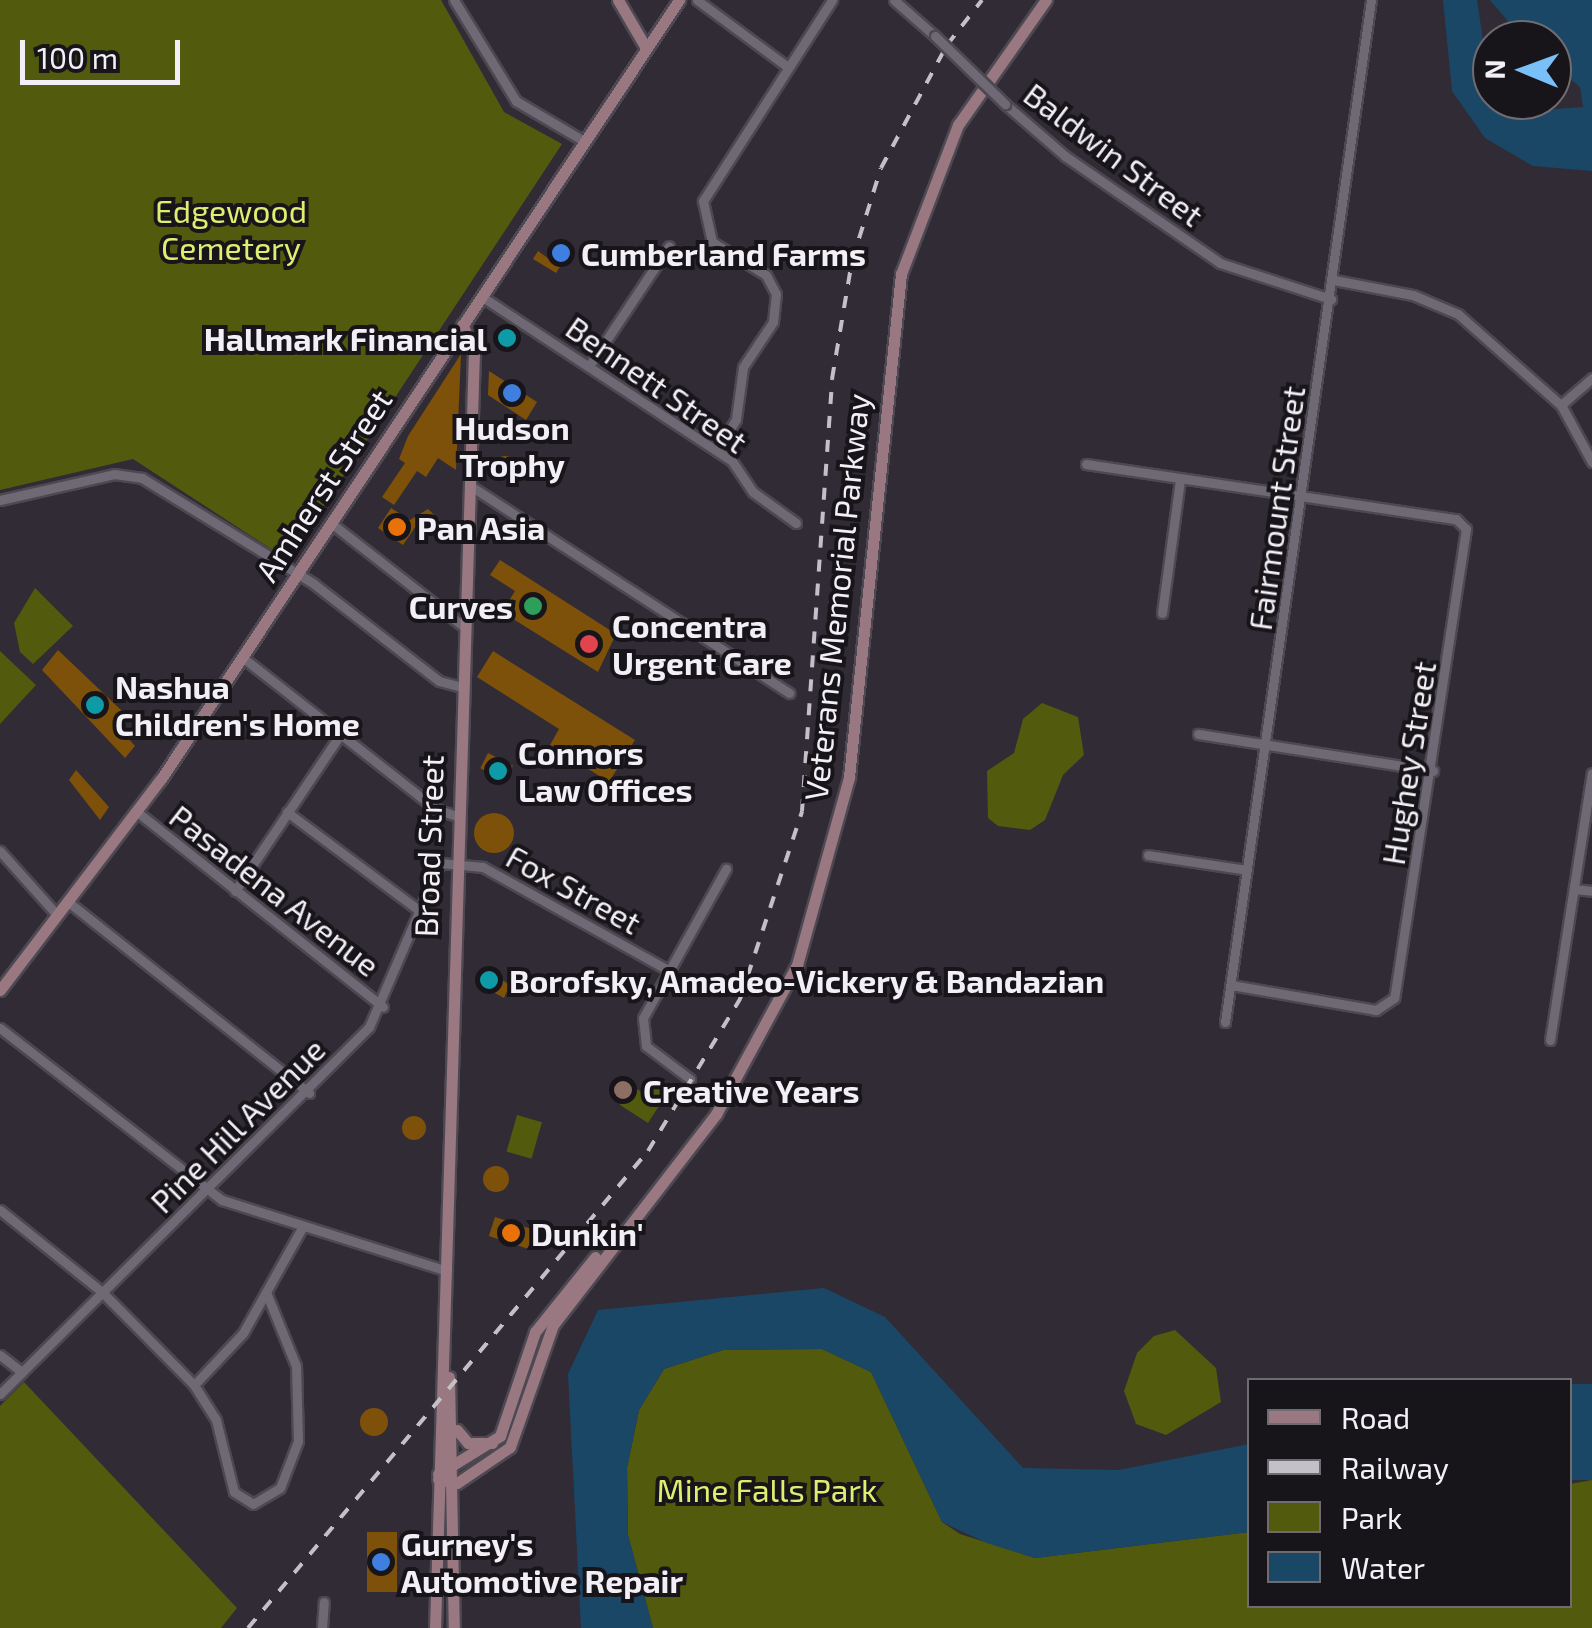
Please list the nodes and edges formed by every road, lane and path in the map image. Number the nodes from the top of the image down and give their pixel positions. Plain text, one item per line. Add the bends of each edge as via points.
1 (454, 0) edge
2 (618, 0) edge
3 (679, 0) edge
4 (698, 0) edge
5 (832, 0) edge
6 (894, 0) edge
7 (1046, 0) edge
8 (1371, 0) edge
9 (646, 48) junction
10 (788, 67) junction
11 (584, 141) junction
12 (669, 246) dead end
13 (1334, 280) junction
14 (481, 296) junction
15 (1331, 299) junction
16 (462, 324) junction
17 (589, 366) junction
18 (1592, 378) edge
19 (1560, 405) junction
20 (717, 450) junction
21 (1592, 462) edge
22 (1086, 464) dead end
23 (1180, 479) junction
24 (469, 485) junction
25 (1302, 496) junction
26 (0, 500) edge
27 (796, 523) dead end
28 (331, 524) junction
29 (296, 576) junction
30 (1162, 613) dead end
31 (463, 626) junction
32 (242, 658) junction
33 (461, 687) junction
34 (789, 694) dead end
35 (1198, 734) dead end
36 (340, 735) junction
37 (1267, 744) junction
38 (1433, 771) junction
39 (1592, 773) edge
40 (136, 811) junction
41 (288, 812) junction
42 (456, 816) junction
43 (0, 851) edge
44 (1148, 855) dead end
45 (454, 860) junction
46 (12, 864) junction
47 (726, 868) dead end
48 (1247, 870) junction
49 (0, 872) edge
50 (1574, 888) junction
51 (235, 891) junction
52 (1592, 891) edge
53 (67, 901) junction
54 (420, 912) junction
55 (57, 915) junction
56 (666, 969) junction
57 (1231, 985) junction
58 (0, 990) edge
59 (383, 1007) junction
60 (1225, 1022) dead end
61 (0, 1028) edge
62 (1550, 1040) dead end
63 (690, 1079) dead end
64 (309, 1092) junction
65 (206, 1190) junction
66 (0, 1210) edge
67 (302, 1228) junction
68 (617, 1237) junction
69 (448, 1271) junction
70 (102, 1292) junction
71 (266, 1292) junction
72 (0, 1355) edge
73 (22, 1372) junction
74 (448, 1373) junction
75 (194, 1385) junction
76 (0, 1394) edge
77 (456, 1428) junction
78 (496, 1442) junction
79 (456, 1466) junction
80 (438, 1477) junction
81 (457, 1483) junction
82 (324, 1602) dead end
83 (322, 1628) edge
84 (434, 1628) edge
85 (454, 1628) edge

1 - 11 street via 516,101
2 - 9 main road
3 - 9 main road, Amherst Street
4 - 10 street
5 - 10 street
6 - 15 street, Baldwin Street, bridge via 1052,147 1220,264 1269,285
7 - 68 main road, Veterans Memorial Parkway via 952,136 898,288 852,756 812,927 728,1097
8 - 13 street, Fairmount Street
9 - 11 main road, Amherst Street
10 - 20 street via 702,207 712,242 766,275 776,294 770,330 743,367 736,419
11 - 14 main road, Amherst Street
12 - 17 street
13 - 15 street, Fairmount Street
13 - 19 street via 1447,308
14 - 16 main road, Amherst Street
14 - 17 street, Bennett Street
15 - 25 street, Fairmount Street
16 - 24 main road, Broad Street via 474,350
16 - 28 main road, Amherst Street
17 - 20 street, Bennett Street
18 - 19 street
19 - 21 street
20 - 27 street, Bennett Street via 739,466 753,492
22 - 23 street
23 - 25 street
23 - 30 street
24 - 31 main road, Broad Street
24 - 34 street
25 - 37 street, Fairmount Street
25 - 38 street, Hughey Street via 1463,523 1468,536
26 - 29 street via 134,475
28 - 29 main road, Amherst Street
28 - 31 street
29 - 32 main road, Amherst Street
29 - 33 street via 433,676
31 - 33 main road, Broad Street
32 - 36 street
32 - 40 main road, Amherst Street
33 - 42 main road, Broad Street
35 - 37 street
36 - 41 street
36 - 42 street
37 - 38 street
37 - 48 street, Fairmount Street
38 - 57 street, Hughey Street via 1398,987 1387,1008
39 - 50 street
40 - 51 street, Pasadena Avenue
40 - 53 main road, Amherst Street
41 - 51 street
41 - 54 street
42 - 45 main road, Broad Street
43 - 46 street
44 - 48 street
45 - 54 street, Pine Hill Avenue via 434,869
45 - 56 street, Fox Street via 483,866
45 - 69 main road, Broad Street
46 - 49 street
46 - 55 street
47 - 56 street
48 - 57 street, Fairmount Street
50 - 52 street
50 - 62 street
51 - 59 street, Pasadena Avenue
53 - 55 main road, Amherst Street
53 - 64 street
54 - 59 street, Pine Hill Avenue
55 - 58 main road, Amherst Street
56 - 63 street via 642,1033 654,1054
57 - 60 street, Fairmount Street
59 - 64 street, Pine Hill Avenue
61 - 65 street
64 - 65 street, Pine Hill Avenue
65 - 67 street
65 - 70 street, Pine Hill Avenue
66 - 70 street
67 - 69 street
67 - 71 street
68 - 78 main road, Veterans Memorial Parkway via 542,1318
68 - 81 main road, Veterans Memorial Parkway via 548,1332 510,1447
69 - 74 main road, Broad Street
70 - 73 street, Pine Hill Avenue
70 - 75 street
71 - 75 street via 232,1347
71 - 75 street via 294,1352 300,1397 293,1466 271,1496 254,1504 238,1499 216,1420
72 - 73 street
73 - 76 street, Pine Hill Avenue
74 - 77 main road, Broad Street
74 - 80 main road, Broad Street
77 - 78 main road via 468,1443
77 - 79 main road, Broad Street
78 - 79 main road
79 - 80 main road
79 - 81 main road, Broad Street
80 - 81 main road
80 - 84 main road, Broad Street
81 - 85 main road, Broad Street
82 - 83 street

